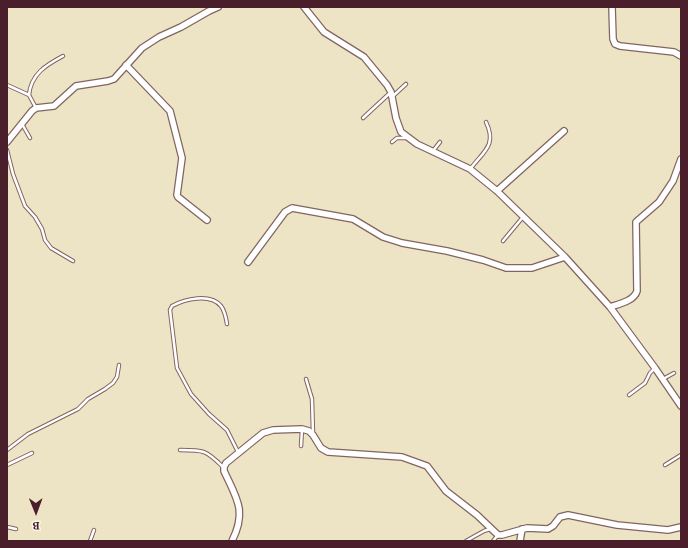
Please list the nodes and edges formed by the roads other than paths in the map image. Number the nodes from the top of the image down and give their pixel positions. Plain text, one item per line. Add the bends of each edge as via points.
1 (218, 7) edge
2 (304, 7) edge
3 (612, 7) edge
4 (63, 56) dead end
5 (681, 56) edge
6 (126, 65) junction
7 (406, 84) dead end
8 (7, 85) edge
9 (29, 95) junction
10 (391, 95) junction
11 (36, 108) junction
12 (362, 118) dead end
13 (486, 122) dead end
14 (22, 123) junction
15 (564, 131) dead end
16 (30, 138) dead end
17 (407, 138) junction
18 (7, 142) edge
19 (392, 142) dead end
20 (440, 142) dead end
21 (7, 150) edge
22 (432, 152) junction
23 (681, 158) edge
24 (470, 169) junction
25 (497, 191) junction
26 (523, 216) junction
27 (207, 220) dead end
28 (503, 241) dead end
29 (565, 257) junction
30 (73, 262) dead end
31 (248, 262) dead end
32 (610, 308) junction
33 (227, 324) dead end
34 (119, 365) dead end
35 (655, 368) junction
36 (674, 373) dead end
37 (306, 379) dead end
38 (663, 379) junction
39 (630, 395) dead end
40 (681, 406) edge
41 (302, 429) junction
42 (312, 434) junction
43 (301, 446) dead end
44 (7, 450) edge
45 (180, 450) dead end
46 (32, 452) dead end
47 (239, 452) junction
48 (681, 455) edge
49 (7, 465) edge
50 (665, 465) dead end
51 (224, 467) junction
52 (7, 527) edge
53 (681, 528) edge
54 (16, 529) dead end
55 (491, 529) junction
56 (522, 529) junction
57 (94, 530) dead end
58 (498, 535) junction
59 (90, 541) edge
60 (232, 541) edge
61 (466, 541) edge
62 (494, 541) edge
63 (520, 541) edge

1 - 6 street via 159,37 142,48
2 - 10 street via 324,32 364,57 387,85
3 - 5 street via 615,44 674,52
4 - 9 lane via 38,72 31,83
6 - 11 street via 114,79 76,86 54,106
6 - 27 street via 170,111 182,158 178,197
7 - 10 lane
8 - 9 lane
9 - 11 lane
10 - 12 lane
10 - 17 street via 398,125
11 - 14 street
13 - 24 lane via 491,135 489,145
14 - 16 lane
14 - 18 street
15 - 25 street
17 - 19 lane via 397,138
17 - 22 street
20 - 22 lane
21 - 30 lane via 25,206 35,217 44,240 51,248
22 - 24 street
23 - 32 street via 673,181 658,202 636,222 636,296
24 - 25 street
25 - 26 street
26 - 28 lane
26 - 29 street
29 - 31 street via 532,268 506,268 483,260 383,237 353,219 292,208 285,212
29 - 32 street
32 - 35 street
33 - 47 lane via 226,314 221,305 209,299 184,301 172,306 170,310 177,368 191,394 227,430
34 - 44 lane via 113,383 88,399 78,409 28,434
35 - 38 street
35 - 39 lane via 646,383
36 - 38 lane
37 - 42 lane via 312,399
38 - 40 street
41 - 42 street
41 - 43 lane
41 - 47 street via 268,431
42 - 55 street via 321,448 328,452 402,457 427,466 446,491
45 - 51 lane via 203,451
46 - 49 lane
47 - 51 street
48 - 50 lane
51 - 60 street via 238,500 240,514 238,529
52 - 54 lane
53 - 56 street via 668,530 617,525 568,515 560,517 554,526 548,529
55 - 58 street
55 - 61 lane
56 - 58 street
56 - 63 street
57 - 59 lane
58 - 62 lane

